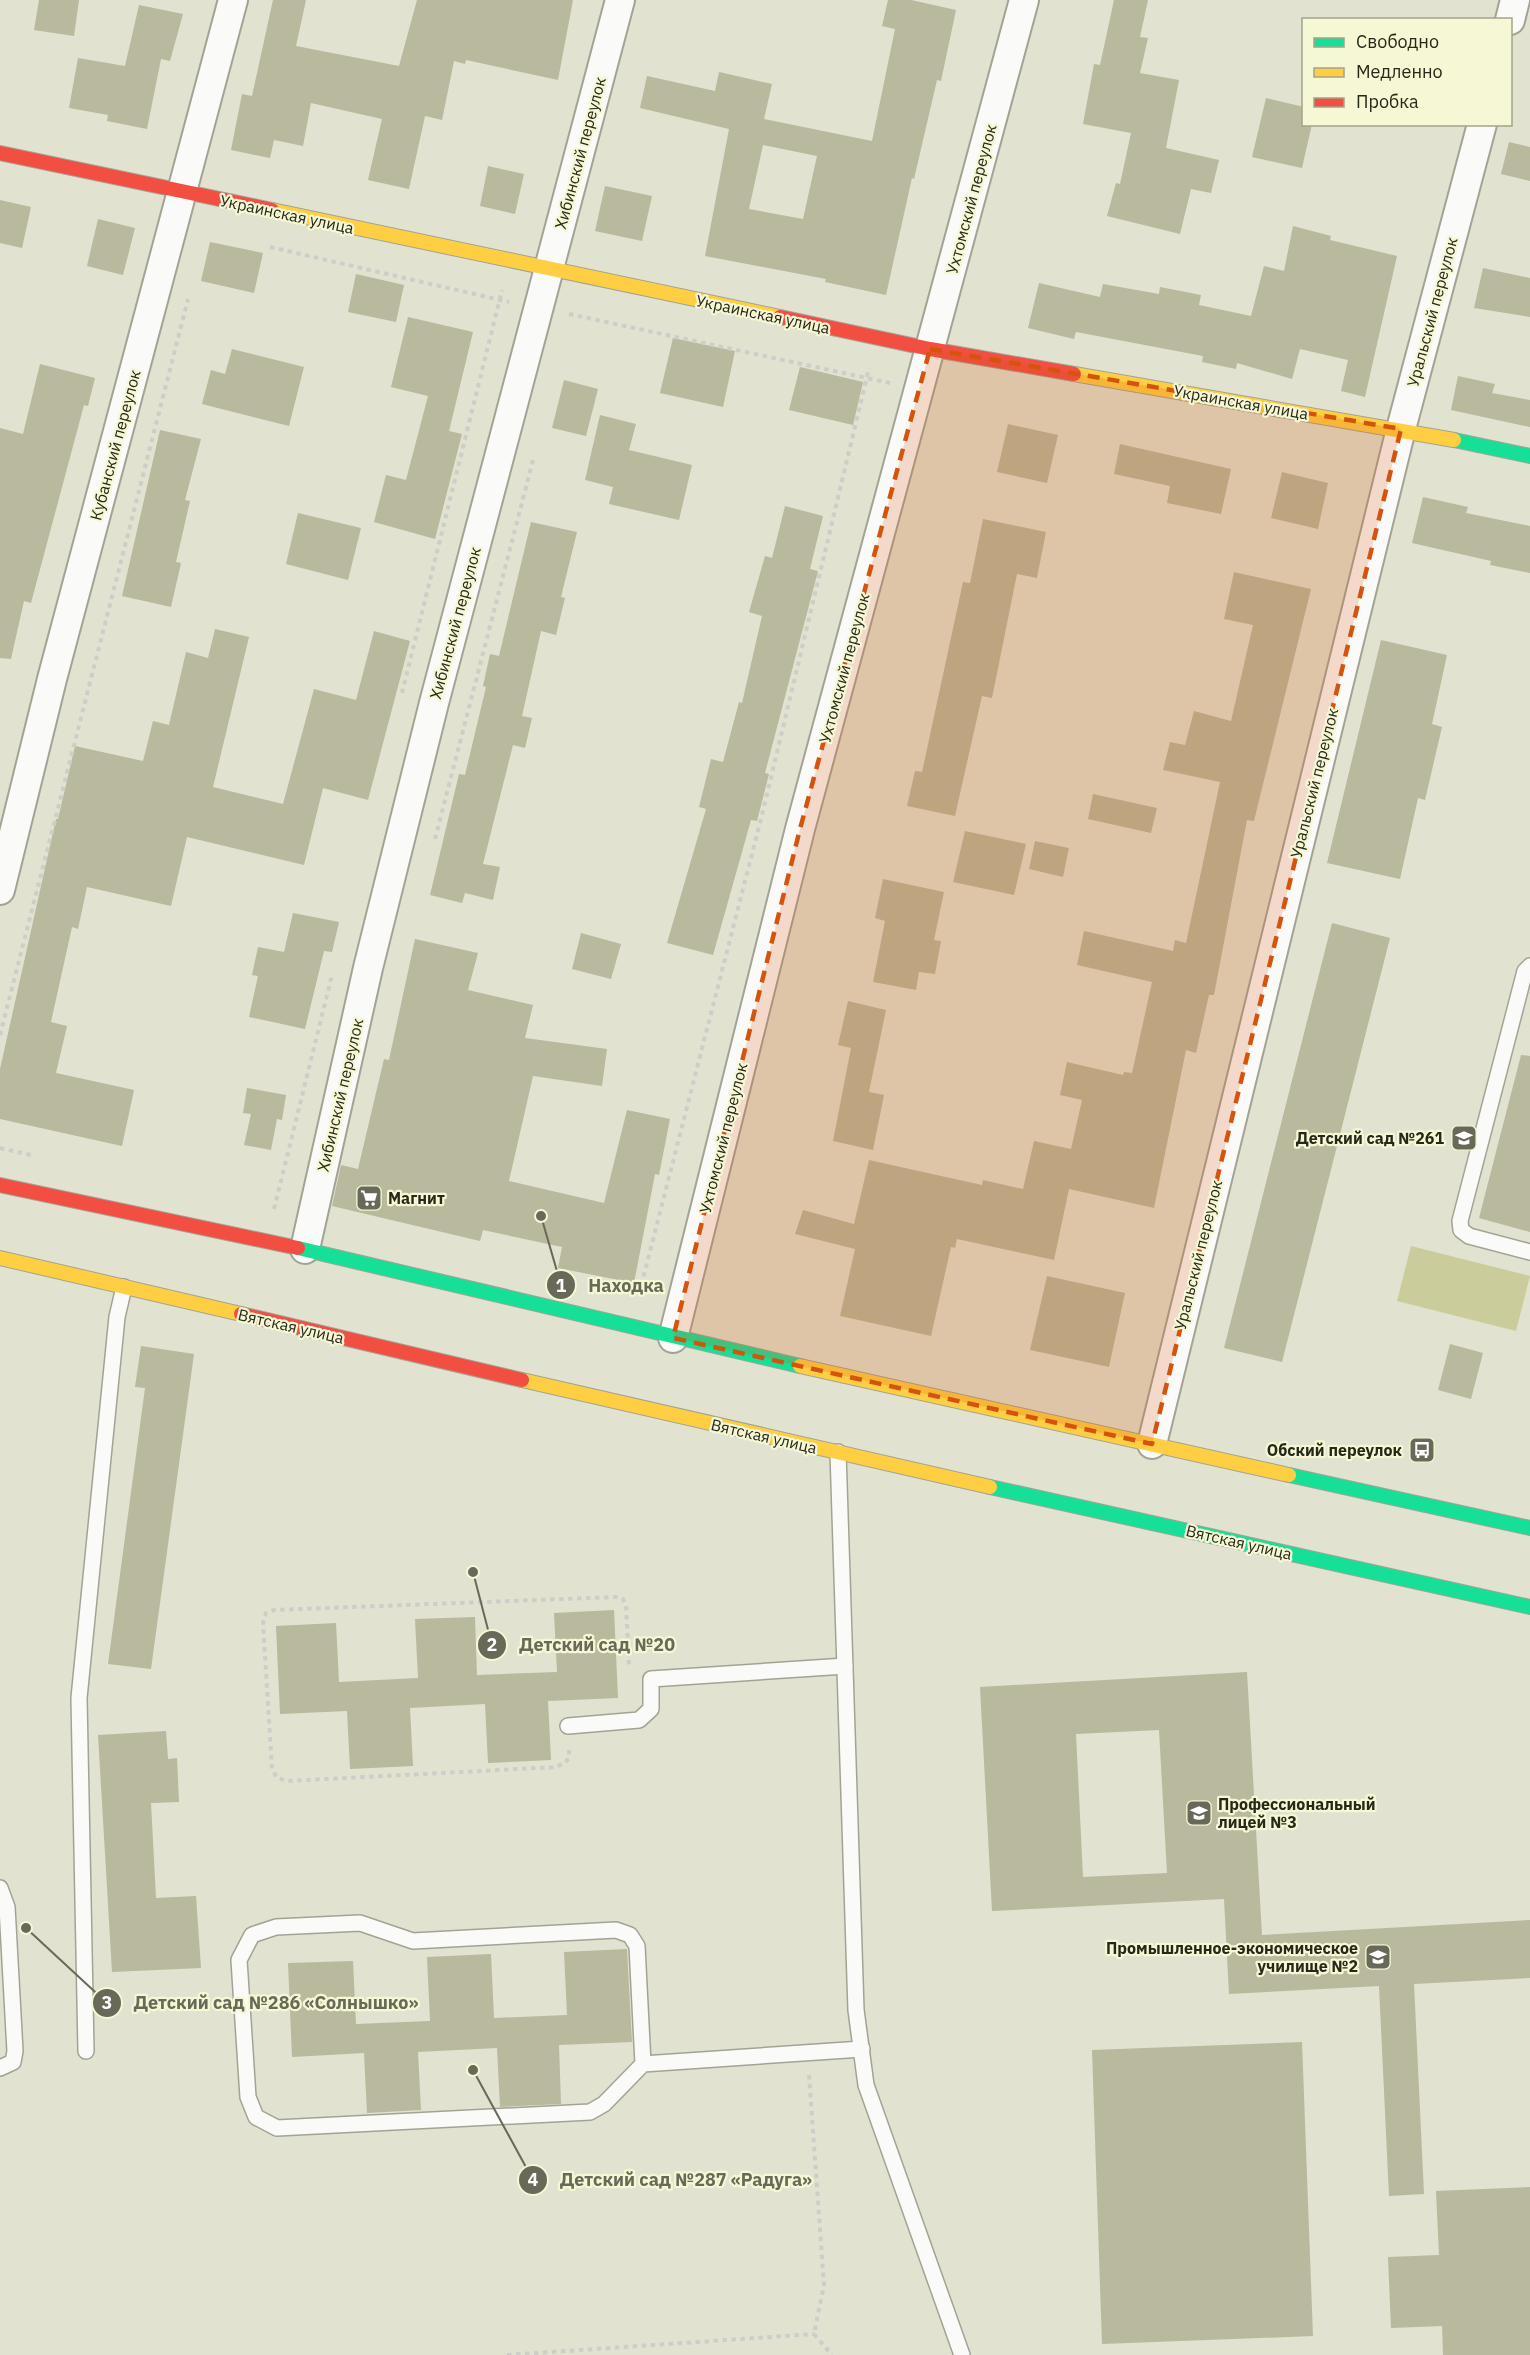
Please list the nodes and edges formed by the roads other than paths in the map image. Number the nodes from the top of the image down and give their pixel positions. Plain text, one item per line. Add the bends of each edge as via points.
1 (233, 0) edge
2 (620, 0) edge
3 (1024, 0) edge
4 (1515, 0) edge
5 (1510, 18) edge
6 (1481, 126) edge
7 (0, 153) edge
8 (183, 193) junction
9 (550, 268) junction
10 (930, 349) junction
11 (1401, 429) junction
12 (1530, 456) edge
13 (0, 890) edge
14 (1530, 966) edge
15 (0, 1185) edge
16 (305, 1250) junction
17 (1530, 1252) edge
18 (0, 1258) edge
19 (123, 1287) junction
20 (673, 1338) junction
21 (1152, 1444) junction
22 (838, 1452) junction
23 (1530, 1528) edge
24 (1530, 1607) edge
25 (845, 1666) junction
26 (568, 1726) road end
27 (0, 1888) edge
28 (862, 2049) junction
29 (86, 2051) dead end
30 (644, 2064) junction
31 (0, 2068) edge
32 (962, 2355) edge

1 - 8 street, Кубанский переулок
2 - 9 street, Хибинский переулок
3 - 10 street, Ухтомский переулок
4 - 5 street
6 - 11 street, Уральский переулок
7 - 8 main road, Украинская улица
8 - 9 main road, Украинская улица
8 - 13 street, Кубанский переулок via 52,679
9 - 10 main road, Украинская улица
9 - 16 street, Хибинский переулок via 368,968
10 - 11 main road, Украинская улица
10 - 20 street, Ухтомский переулок via 800,830
11 - 12 main road, Украинская улица
11 - 21 street, Уральский переулок
14 - 17 lane via 1525,971 1460,1221 1461,1230 1468,1236
15 - 16 main road
16 - 20 main road
18 - 19 main road, Вятская улица
19 - 22 main road, Вятская улица
19 - 29 lane via 79,1698
20 - 21 main road
21 - 23 main road
22 - 24 main road, Вятская улица
22 - 25 lane
25 - 26 lane via 651,1679 651,1709 639,1720
25 - 28 lane via 856,2010
27 - 31 lane via 7,1907 15,2051 13,2062
28 - 30 lane
28 - 32 lane via 867,2085
30 - 30 lane via 604,2104 590,2112 277,2128 256,2117 248,2097 238,1960 252,1935 276,1927 360,1923 413,1941 616,1930 630,1935 637,1946

